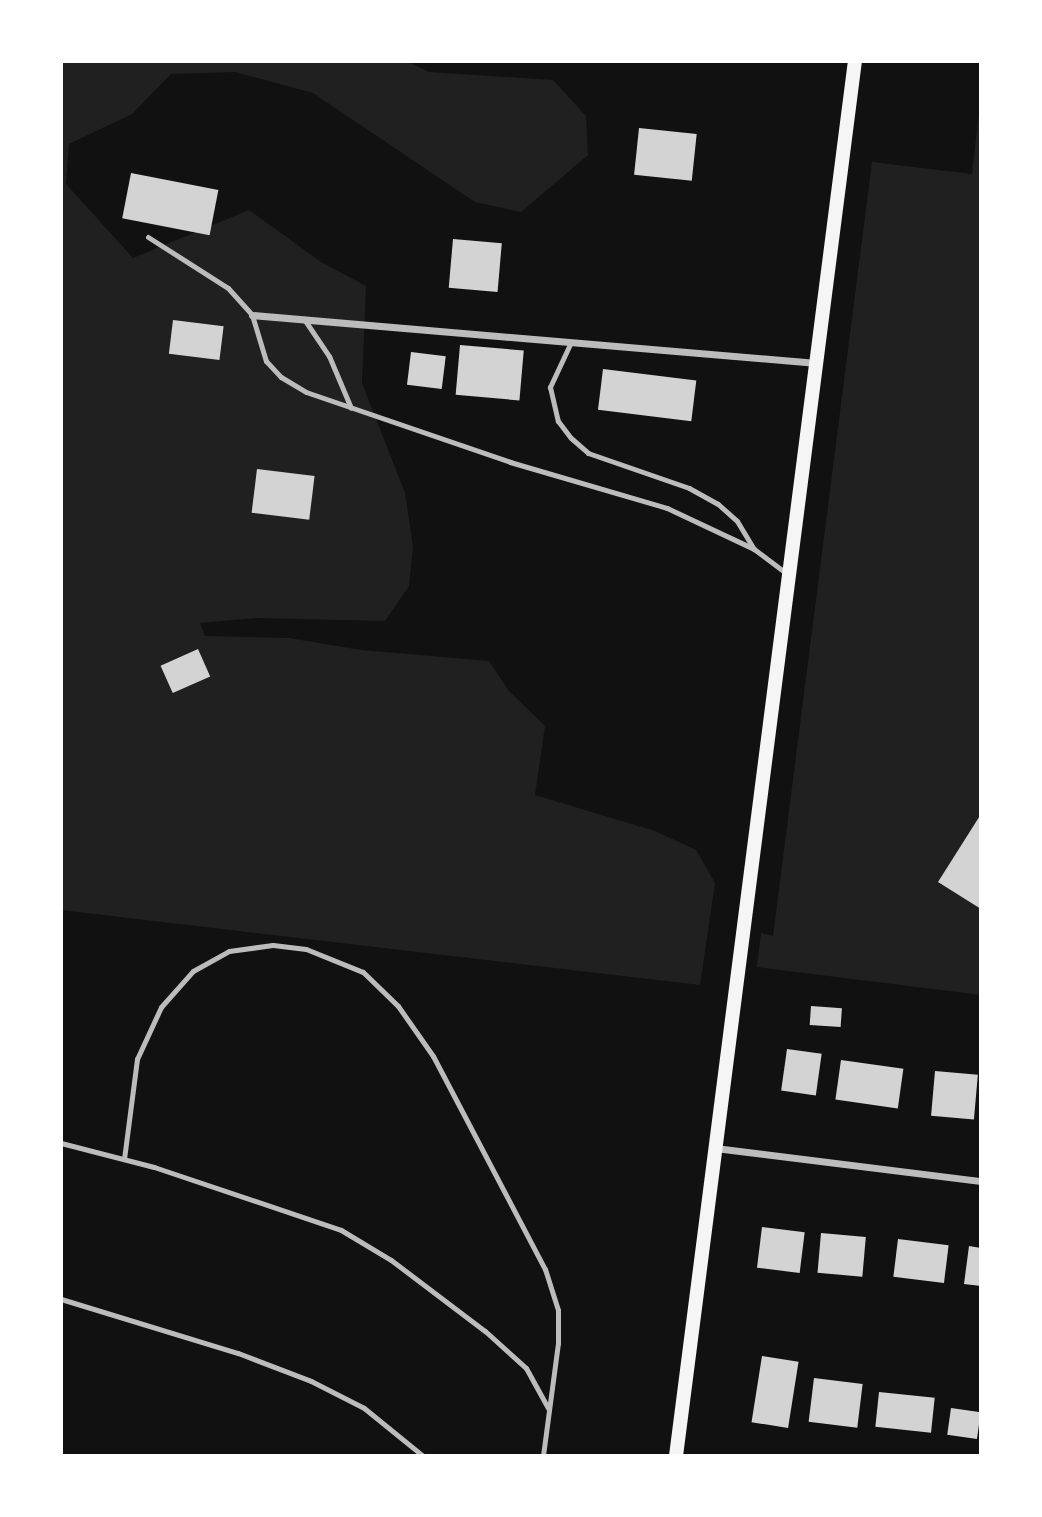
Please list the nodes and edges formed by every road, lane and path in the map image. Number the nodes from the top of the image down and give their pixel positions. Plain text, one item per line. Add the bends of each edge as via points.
1 (855, 61) edge
2 (148, 237) dead end
3 (252, 314) junction
4 (304, 319) junction
5 (571, 342) junction
6 (819, 363) junction
7 (351, 408) junction
8 (754, 549) junction
9 (789, 575) junction
10 (61, 1143) edge
11 (714, 1148) junction
12 (124, 1159) junction
13 (981, 1181) edge
14 (61, 1299) edge
15 (550, 1411) junction
16 (422, 1456) edge
17 (543, 1456) edge
18 (676, 1456) edge

1 - 6 main road
2 - 3 lane via 228,288
3 - 4 street
3 - 7 lane via 266,361 281,377
4 - 5 street
4 - 7 lane via 329,356
5 - 6 street
5 - 8 lane via 550,387 554,411 565,431 588,453 689,488 718,504 737,521
6 - 9 main road
7 - 8 lane via 510,462 667,508
8 - 9 lane
9 - 11 main road
10 - 12 lane
11 - 13 street
11 - 18 main road
12 - 15 lane via 341,1230 391,1260 485,1331 526,1368
12 - 15 lane via 137,1059 161,1007 193,971 229,951 273,945 306,949 363,972 398,1006 433,1056 545,1269 558,1310
14 - 16 lane via 239,1353 311,1381 364,1408
15 - 17 lane

